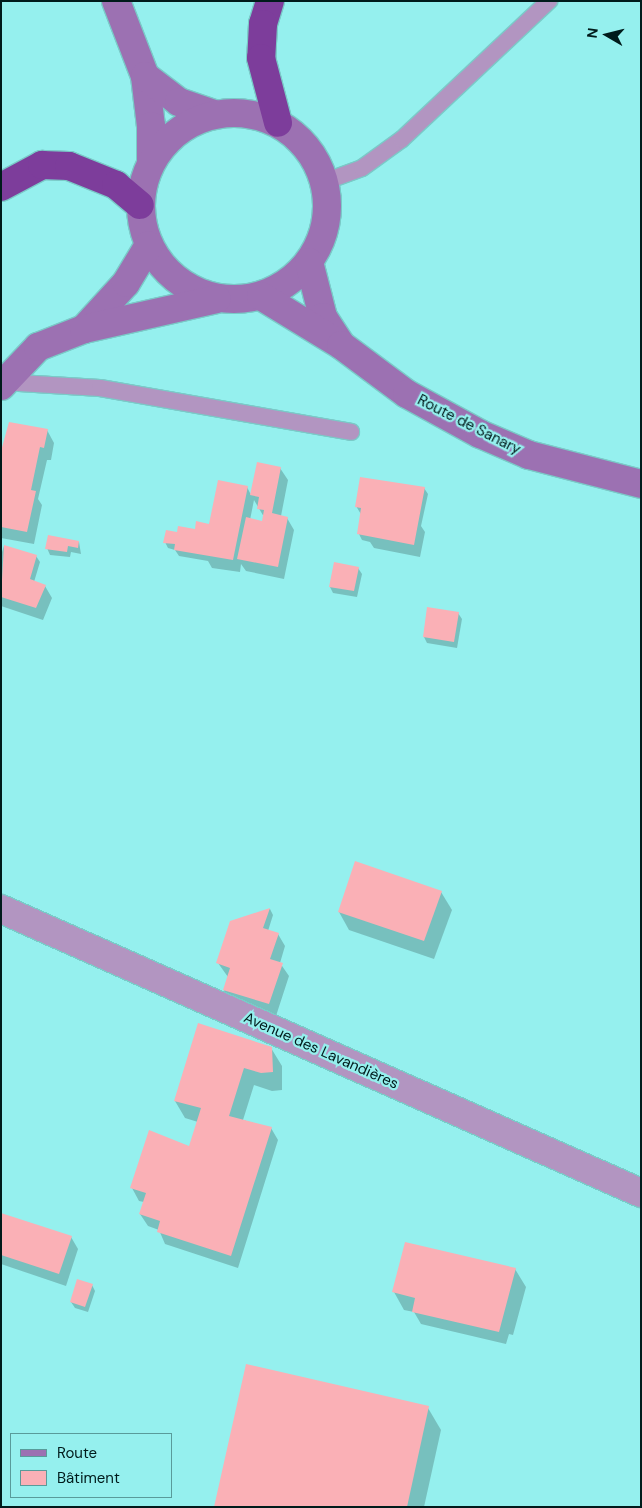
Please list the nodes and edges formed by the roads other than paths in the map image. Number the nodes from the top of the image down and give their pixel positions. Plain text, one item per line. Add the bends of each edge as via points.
1 (270, 1) edge
2 (549, 1) edge
3 (118, 8) edge
4 (145, 76) junction
5 (214, 114) junction
6 (278, 123) junction
7 (151, 162) junction
8 (324, 182) junction
9 (1, 187) edge
10 (140, 205) junction
11 (149, 245) junction
12 (309, 262) junction
13 (261, 296) junction
14 (218, 298) junction
15 (84, 329) junction
16 (341, 345) junction
17 (2, 384) edge
18 (351, 432) dead end
19 (641, 484) edge
20 (1, 909) edge
21 (641, 1193) edge

1 - 6 highway via 263,24 261,58
2 - 8 lane via 402,139 362,168
3 - 4 main road
4 - 5 main road via 179,102
4 - 7 main road via 151,126
5 - 6 main road via 247,113
5 - 7 main road via 189,124 167,140
6 - 8 main road via 308,148
7 - 10 main road via 143,183
8 - 12 main road via 328,205 326,225
9 - 10 highway via 42,165 69,166 116,185
10 - 11 main road
11 - 14 main road via 177,280 196,292
11 - 15 main road via 126,284
12 - 13 main road via 296,276
12 - 16 main road, Route de Sanary via 324,317
13 - 14 main road via 240,300
13 - 16 main road, Route de Sanary
14 - 15 main road
15 - 17 main road via 38,347
16 - 19 main road, Route de Sanary via 407,394 480,434 529,455
17 - 18 lane via 100,388
20 - 21 street, Avenue des Lavandières

